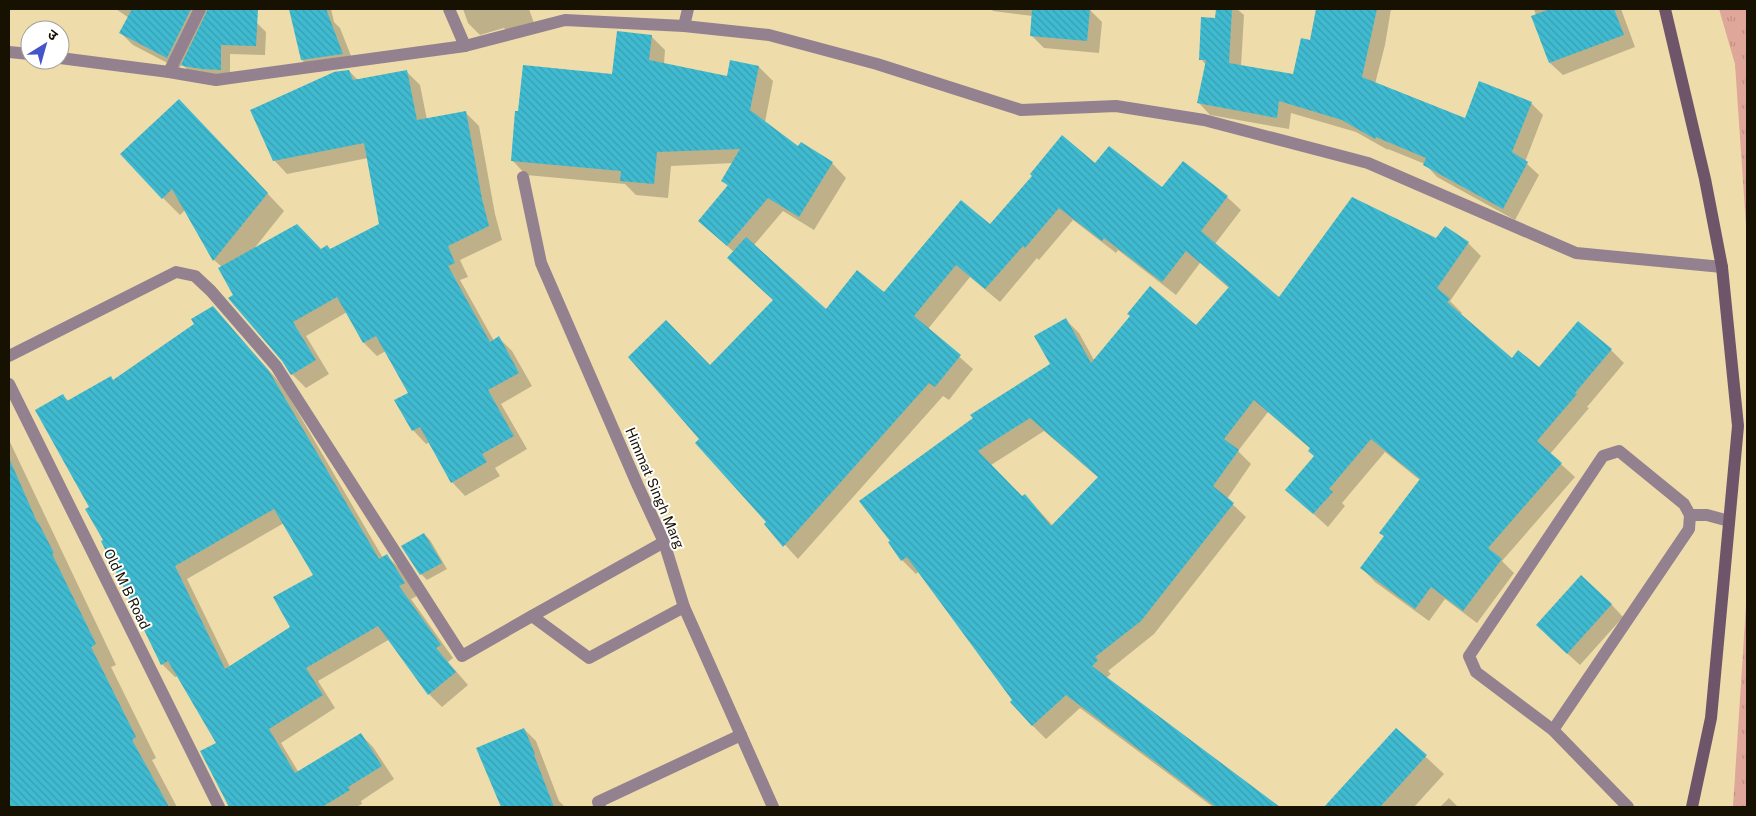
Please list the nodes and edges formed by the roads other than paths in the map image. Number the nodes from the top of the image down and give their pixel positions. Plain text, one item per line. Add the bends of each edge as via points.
1 (200, 9) edge
2 (449, 9) edge
3 (688, 9) edge
4 (1665, 9) edge
5 (684, 26) junction
6 (465, 46) junction
7 (70, 59) edge
8 (169, 72) junction
9 (523, 178) dead end
10 (1722, 267) junction
11 (9, 356) edge
12 (9, 384) edge
13 (1743, 426) edge
14 (1690, 515) junction
15 (1729, 521) junction
16 (664, 542) junction
17 (684, 607) junction
18 (532, 616) junction
19 (1553, 730) junction
20 (741, 735) junction
21 (219, 807) edge
22 (600, 807) edge
23 (773, 807) edge
24 (1628, 807) edge
25 (1692, 807) edge

1 - 8 street
2 - 6 street
3 - 5 street
4 - 10 street
5 - 6 street via 565,20
5 - 10 street via 769,35 877,64 1021,110 1116,106 1204,120 1368,163 1576,253
6 - 8 street via 216,80
7 - 8 street
9 - 16 street, Himmat Singh Marg via 541,263
10 - 13 street
11 - 18 street via 176,272 194,276 276,366 462,656
12 - 21 street, Old M B Road
13 - 15 street
14 - 15 street via 1707,515
14 - 19 street via 1689,529
14 - 19 street via 1684,504 1619,451 1603,456 1469,656 1476,672
15 - 25 street via 1711,718
16 - 17 street, Himmat Singh Marg
16 - 18 street
17 - 18 street via 589,658
17 - 20 street, Himmat Singh Marg
19 - 24 street
20 - 22 street via 598,802
20 - 23 street, Himmat Singh Marg

